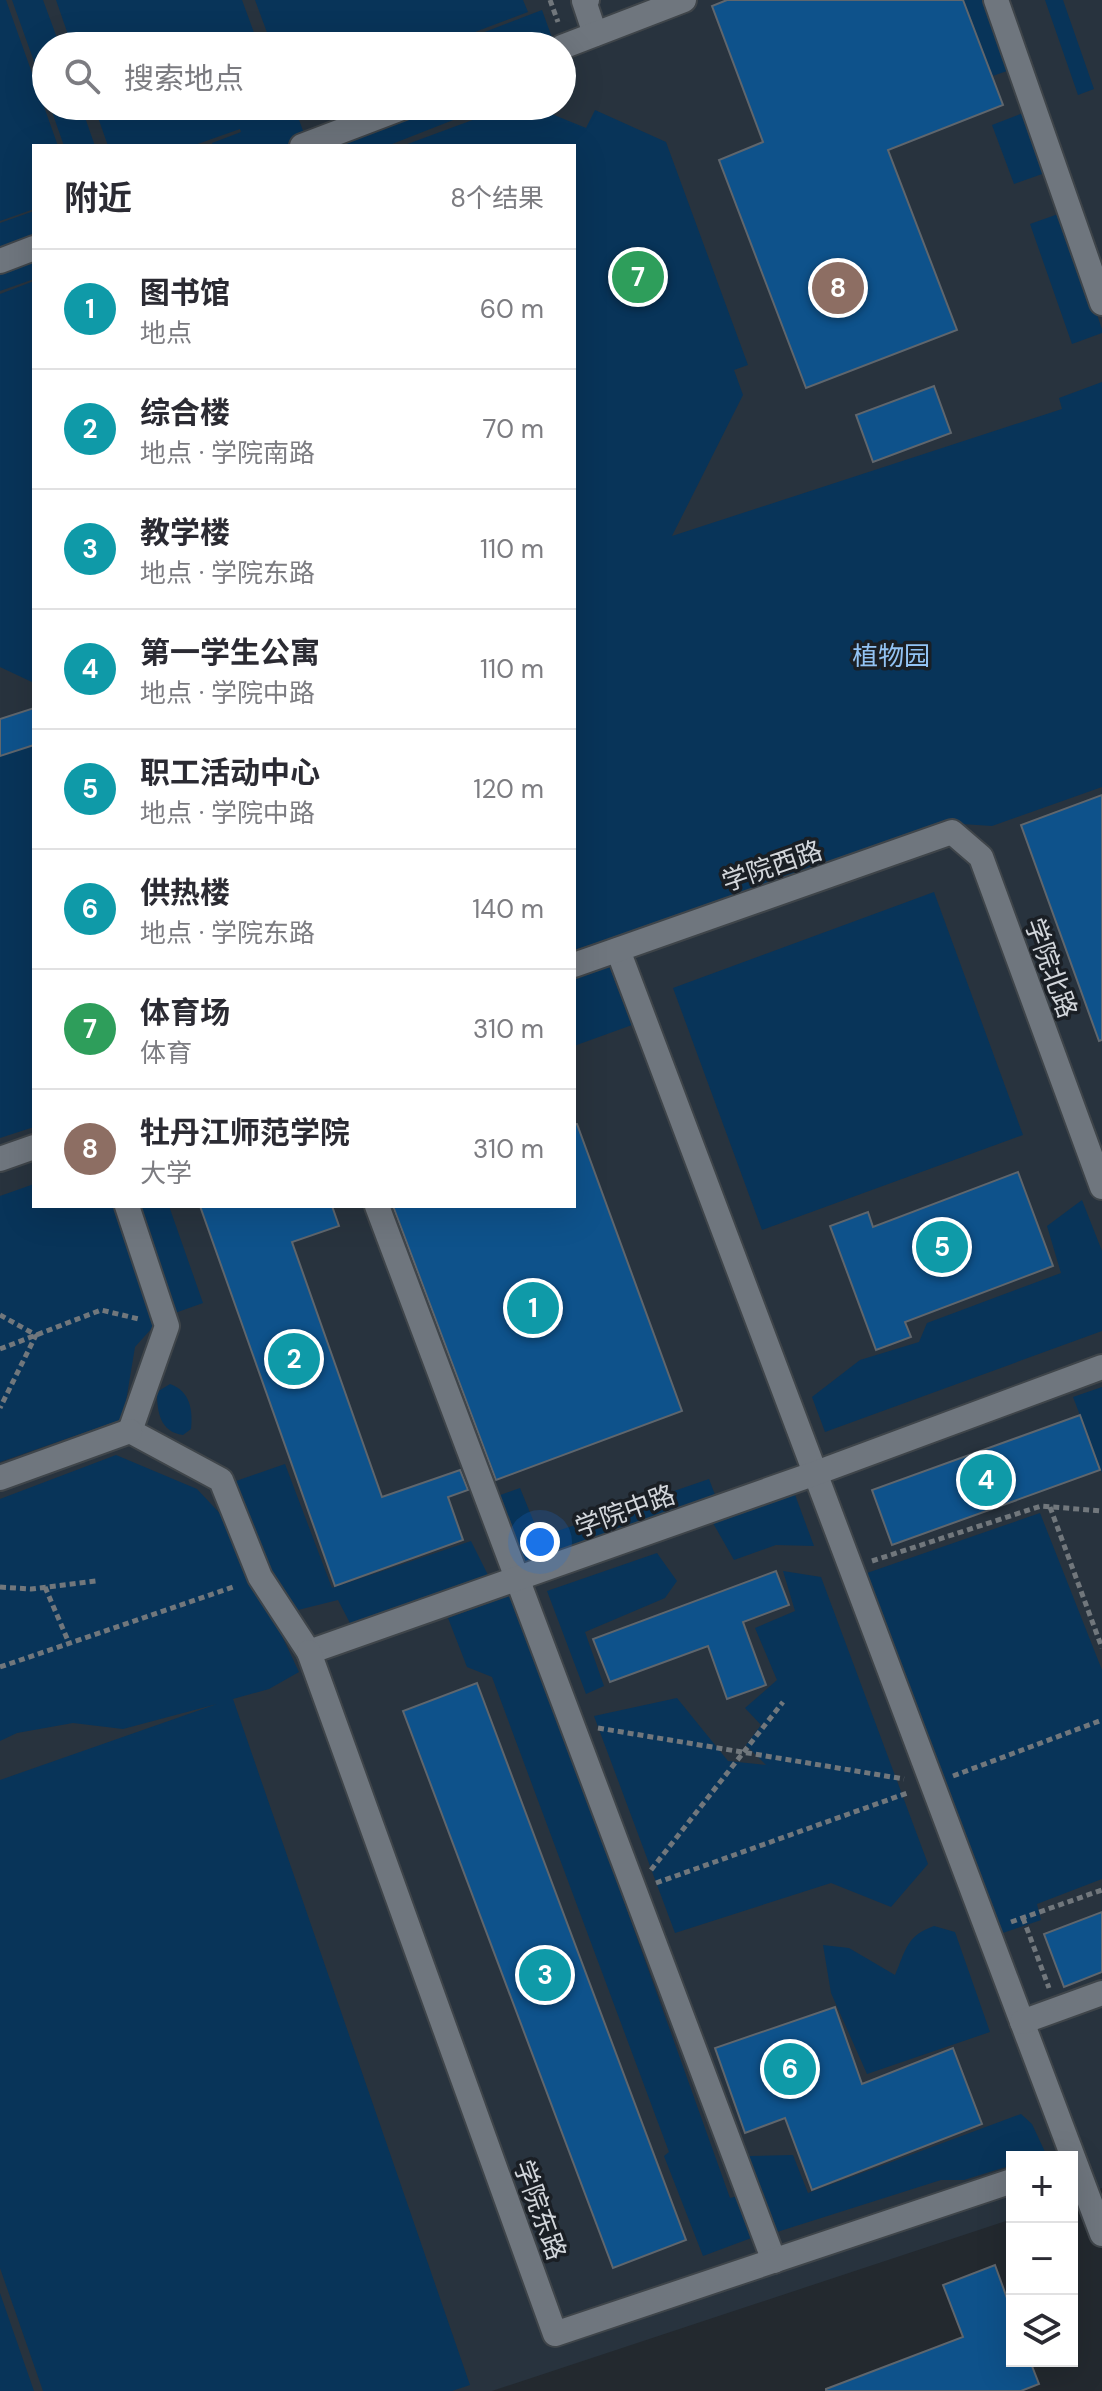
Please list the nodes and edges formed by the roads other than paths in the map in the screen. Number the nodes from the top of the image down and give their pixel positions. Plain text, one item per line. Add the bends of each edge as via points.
1 (587, 0) edge
2 (684, 0) edge
3 (996, 0) edge
4 (595, 34) junction
5 (576, 41) edge
6 (370, 120) edge
7 (307, 144) edge
8 (32, 249) edge
9 (0, 261) edge
10 (1102, 303) edge
11 (981, 857) joint
12 (618, 950) junction
13 (576, 964) edge
14 (32, 1148) edge
15 (0, 1159) edge
16 (1102, 1187) edge
17 (128, 1208) edge
18 (378, 1208) edge
19 (1102, 1367) edge
20 (130, 1431) junction
21 (816, 1473) junction
22 (0, 1478) edge
23 (518, 1579) junction
24 (309, 1652) junction
25 (1102, 1993) edge
26 (1022, 2022) junction
27 (1069, 2151) edge
28 (1078, 2174) edge
29 (1006, 2183) edge
30 (1102, 2234) edge
31 (774, 2261) junction

1 - 4 street
2 - 4 street
3 - 10 street
4 - 5 street
6 - 7 street
8 - 9 street
11 - 12 street, 学院西路 via 952,832
11 - 16 street, 学院北路
12 - 13 street, 学院西路
12 - 21 street
14 - 15 street
17 - 20 street via 167,1326
18 - 23 street
19 - 21 street, 学院中路
20 - 22 street
20 - 24 street via 221,1480 260,1577
21 - 23 street, 学院中路
21 - 26 street
23 - 24 street, 学院中路
23 - 31 street
24 - 31 street, 学院东路 via 555,2334
25 - 26 street
26 - 27 street
28 - 30 street
29 - 31 street, 学院东路

